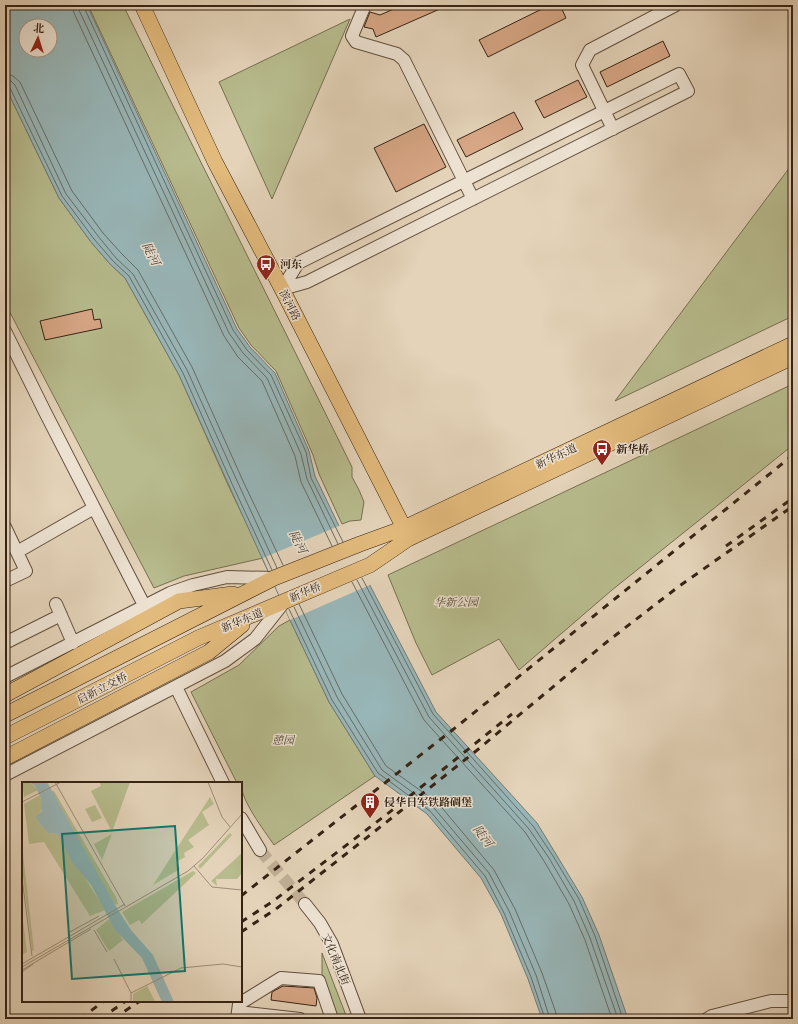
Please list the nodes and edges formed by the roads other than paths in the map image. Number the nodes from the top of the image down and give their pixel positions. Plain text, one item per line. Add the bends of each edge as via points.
1 (142, 5) edge
2 (365, 5) edge
3 (676, 5) edge
4 (604, 111) junction
5 (614, 129) junction
6 (464, 180) junction
7 (473, 199) junction
8 (282, 289) junction
9 (5, 331) edge
10 (793, 344) edge
11 (793, 357) edge
12 (94, 508) junction
13 (5, 527) edge
14 (406, 533) junction
15 (17, 552) junction
16 (370, 565) joint
17 (274, 578) junction
18 (5, 581) edge
19 (244, 593) junction
20 (285, 601) junction
21 (56, 604) dead end
22 (145, 607) junction
23 (257, 614) junction
24 (61, 615) junction
25 (192, 619) joint
26 (198, 638) joint
27 (5, 643) edge
28 (73, 643) junction
29 (5, 677) edge
30 (176, 687) junction
31 (5, 696) edge
32 (5, 715) edge
33 (5, 737) edge
34 (5, 758) edge
35 (5, 775) edge
36 (223, 782) edge
37 (242, 820) edge
38 (260, 850) tunnel mouth
39 (305, 904) tunnel mouth
40 (793, 1001) edge
41 (238, 1016) edge
42 (300, 1019) edge
43 (332, 1019) edge
44 (360, 1019) edge
45 (707, 1019) edge

1 - 8 main road, 滨河路 via 215,162
2 - 6 street via 352,36 356,42 397,54 404,60
3 - 4 street via 590,50 582,65
4 - 5 street
4 - 5 street via 679,74 688,91
4 - 6 street
5 - 7 street
6 - 7 street
6 - 8 street via 298,263
7 - 8 street via 307,282
8 - 14 main road, 滨河路
9 - 12 street
10 - 14 main road, 新华东道
11 - 14 main road, 新华东道
12 - 15 street
12 - 22 street
13 - 15 street
14 - 16 main road, 新华东道
14 - 17 main road, 新华东道 via 360,544
15 - 18 street via 26,571
16 - 20 main road, 新华桥
17 - 19 main road, 新华东道
17 - 22 street via 227,577 200,583 170,593
19 - 25 main road, 新华东道
19 - 31 main road via 179,601
20 - 23 main road, 新华东道
20 - 30 street via 255,639 225,661
21 - 24 street
22 - 28 street
23 - 26 main road, 新华东道
23 - 34 main road, 启新立交桥 via 209,652
24 - 27 street
24 - 28 street
25 - 32 main road, 启新立交桥
26 - 33 main road, 启新立交桥
28 - 29 street
30 - 35 street
30 - 36 street
37 - 38 street
39 - 44 street, 文化南北街 via 332,944
40 - 45 street via 771,1001
41 - 42 street
41 - 43 street via 239,1004 281,978 319,981

